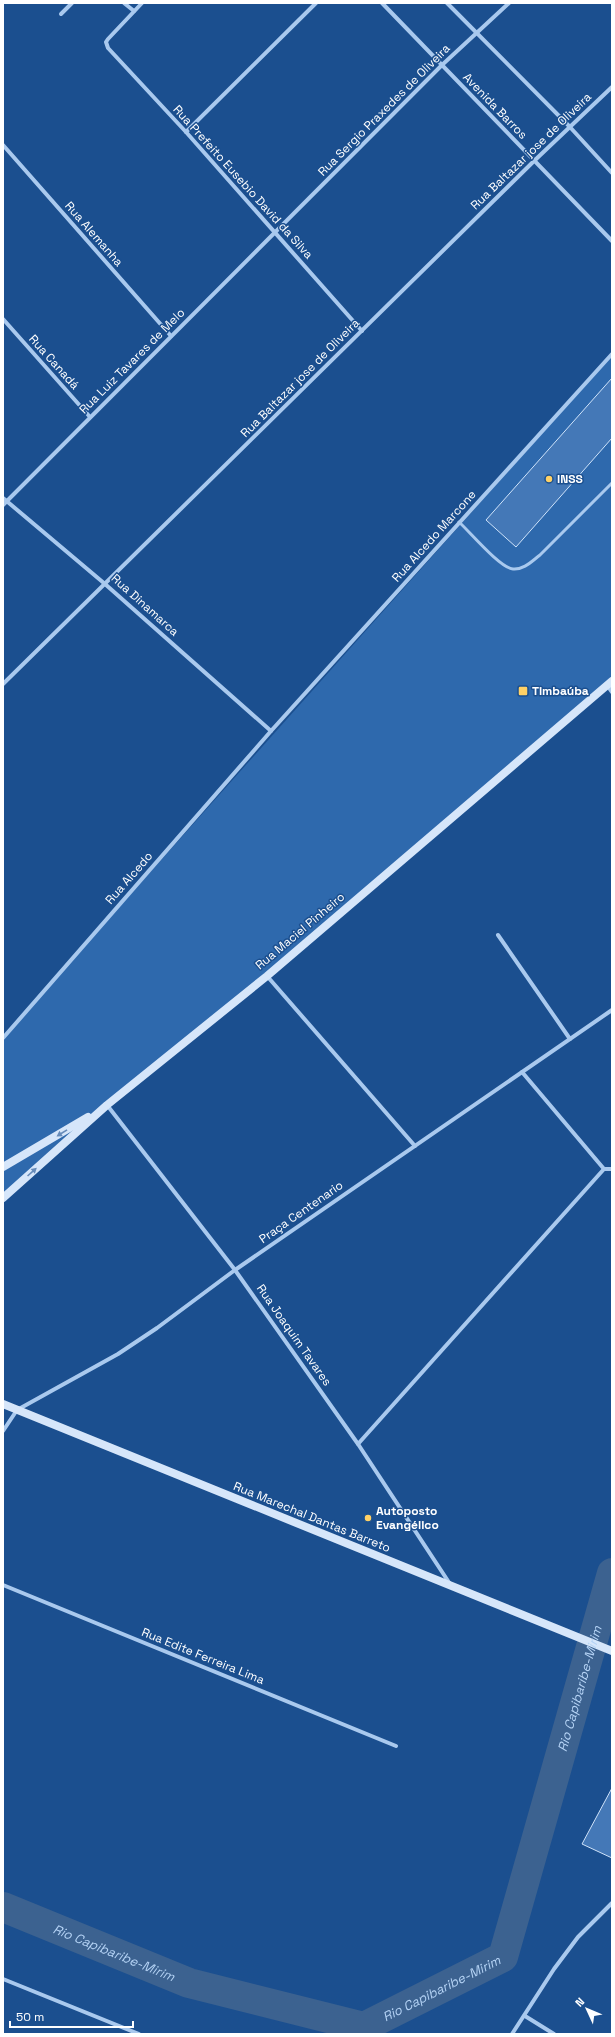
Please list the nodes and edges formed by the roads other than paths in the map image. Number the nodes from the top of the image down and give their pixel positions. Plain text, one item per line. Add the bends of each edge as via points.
1 (72, 3) edge
2 (124, 3) edge
3 (142, 3) edge
4 (316, 3) edge
5 (382, 3) edge
6 (447, 3) edge
7 (509, 3) edge
8 (134, 11) junction
9 (61, 14) dead end
10 (478, 34) junction
11 (442, 65) junction
12 (612, 87) edge
13 (569, 126) junction
14 (186, 132) junction
15 (3, 146) edge
16 (534, 161) junction
17 (612, 173) edge
18 (275, 232) junction
19 (612, 240) edge
20 (3, 319) edge
21 (362, 331) junction
22 (171, 336) junction
23 (612, 354) edge
24 (90, 417) junction
25 (612, 484) edge
26 (5, 499) edge
27 (3, 505) edge
28 (460, 522) junction
29 (105, 584) junction
30 (3, 684) edge
31 (610, 686) edge
32 (271, 731) junction
33 (498, 935) dead end
34 (267, 976) junction
35 (612, 1010) edge
36 (3, 1038) edge
37 (570, 1039) junction
38 (522, 1072) junction
39 (108, 1105) junction
40 (415, 1146) junction
41 (3, 1167) edge
42 (604, 1168) junction
43 (612, 1169) edge
44 (3, 1198) edge
45 (235, 1270) junction
46 (3, 1404) edge
47 (17, 1410) junction
48 (3, 1431) edge
49 (358, 1444) junction
50 (3, 1584) edge
51 (452, 1586) junction
52 (612, 1651) edge
53 (396, 1746) dead end
54 (612, 1903) edge
55 (3, 1979) edge
56 (524, 2016) junction
57 (129, 2032) edge
58 (139, 2034) edge
59 (512, 2034) edge
60 (554, 2034) edge

1 - 9 street
2 - 8 street
3 - 8 street
4 - 14 street
5 - 11 street, Avenida Barros
6 - 10 street
7 - 10 street, Rua Sergio Praxedes de Oliveira
8 - 14 street, Rua Prefeito Eusebio David da Silva via 108,39 108,48
10 - 11 street, Rua Sergio Praxedes de Oliveira
10 - 13 street
11 - 16 street, Avenida Barros
11 - 18 street, Rua Sergio Praxedes de Oliveira
12 - 13 street, Rua Baltazar jose de Oliveira
13 - 16 street, Rua Baltazar jose de Oliveira
13 - 17 street
14 - 18 street, Rua Prefeito Eusebio David da Silva
15 - 22 street, Rua Alemanha
16 - 19 street, Avenida Barros
16 - 21 street, Rua Baltazar jose de Oliveira
18 - 21 street, Rua Prefeito Eusebio David da Silva
18 - 22 street, Rua Luiz Tavares de Melo
20 - 24 street, Rua Canadá
21 - 29 street, Rua Baltazar jose de Oliveira
22 - 24 street, Rua Luiz Tavares de Melo
23 - 28 street, Rua Alcedo Marcone
24 - 26 street, Rua Luiz Tavares de Melo
25 - 28 lane via 540,555 527,566 518,569 506,567
26 - 27 street, Rua Luiz Tavares de Melo
26 - 29 street, Rua Dinamarca
28 - 32 street, Rua Alcedo Marcone
29 - 30 street, Rua Baltazar jose de Oliveira
29 - 32 street, Rua Dinamarca
31 - 34 street, Rua Maciel Pinheiro
32 - 36 street, Rua Alcedo
33 - 37 street
34 - 39 street, Rua Maciel Pinheiro
34 - 40 street
35 - 37 street, Praça Centenario
37 - 38 street, Praça Centenario
38 - 40 street, Praça Centenario
38 - 42 street
39 -> 41 street
44 -> 39 street, Rua Maciel Pinheiro
39 - 45 street, Rua Joaquim Tavares
40 - 45 street, Praça Centenario
42 - 43 street
42 - 49 street
45 - 47 street, Praça Centenario via 118,1354
45 - 49 street, Rua Joaquim Tavares
46 - 47 street, Rua Marechal Dantas Barreto
47 - 48 street, Praça Centenario
47 - 51 street, Rua Marechal Dantas Barreto
49 - 51 street, Rua Joaquim Tavares
50 - 53 street, Rua Edite Ferreira Lima
51 - 52 street, Rua Marechal Dantas Barreto
54 - 56 street via 578,1937
55 - 57 street
56 - 59 street
56 - 60 street
57 - 58 street

